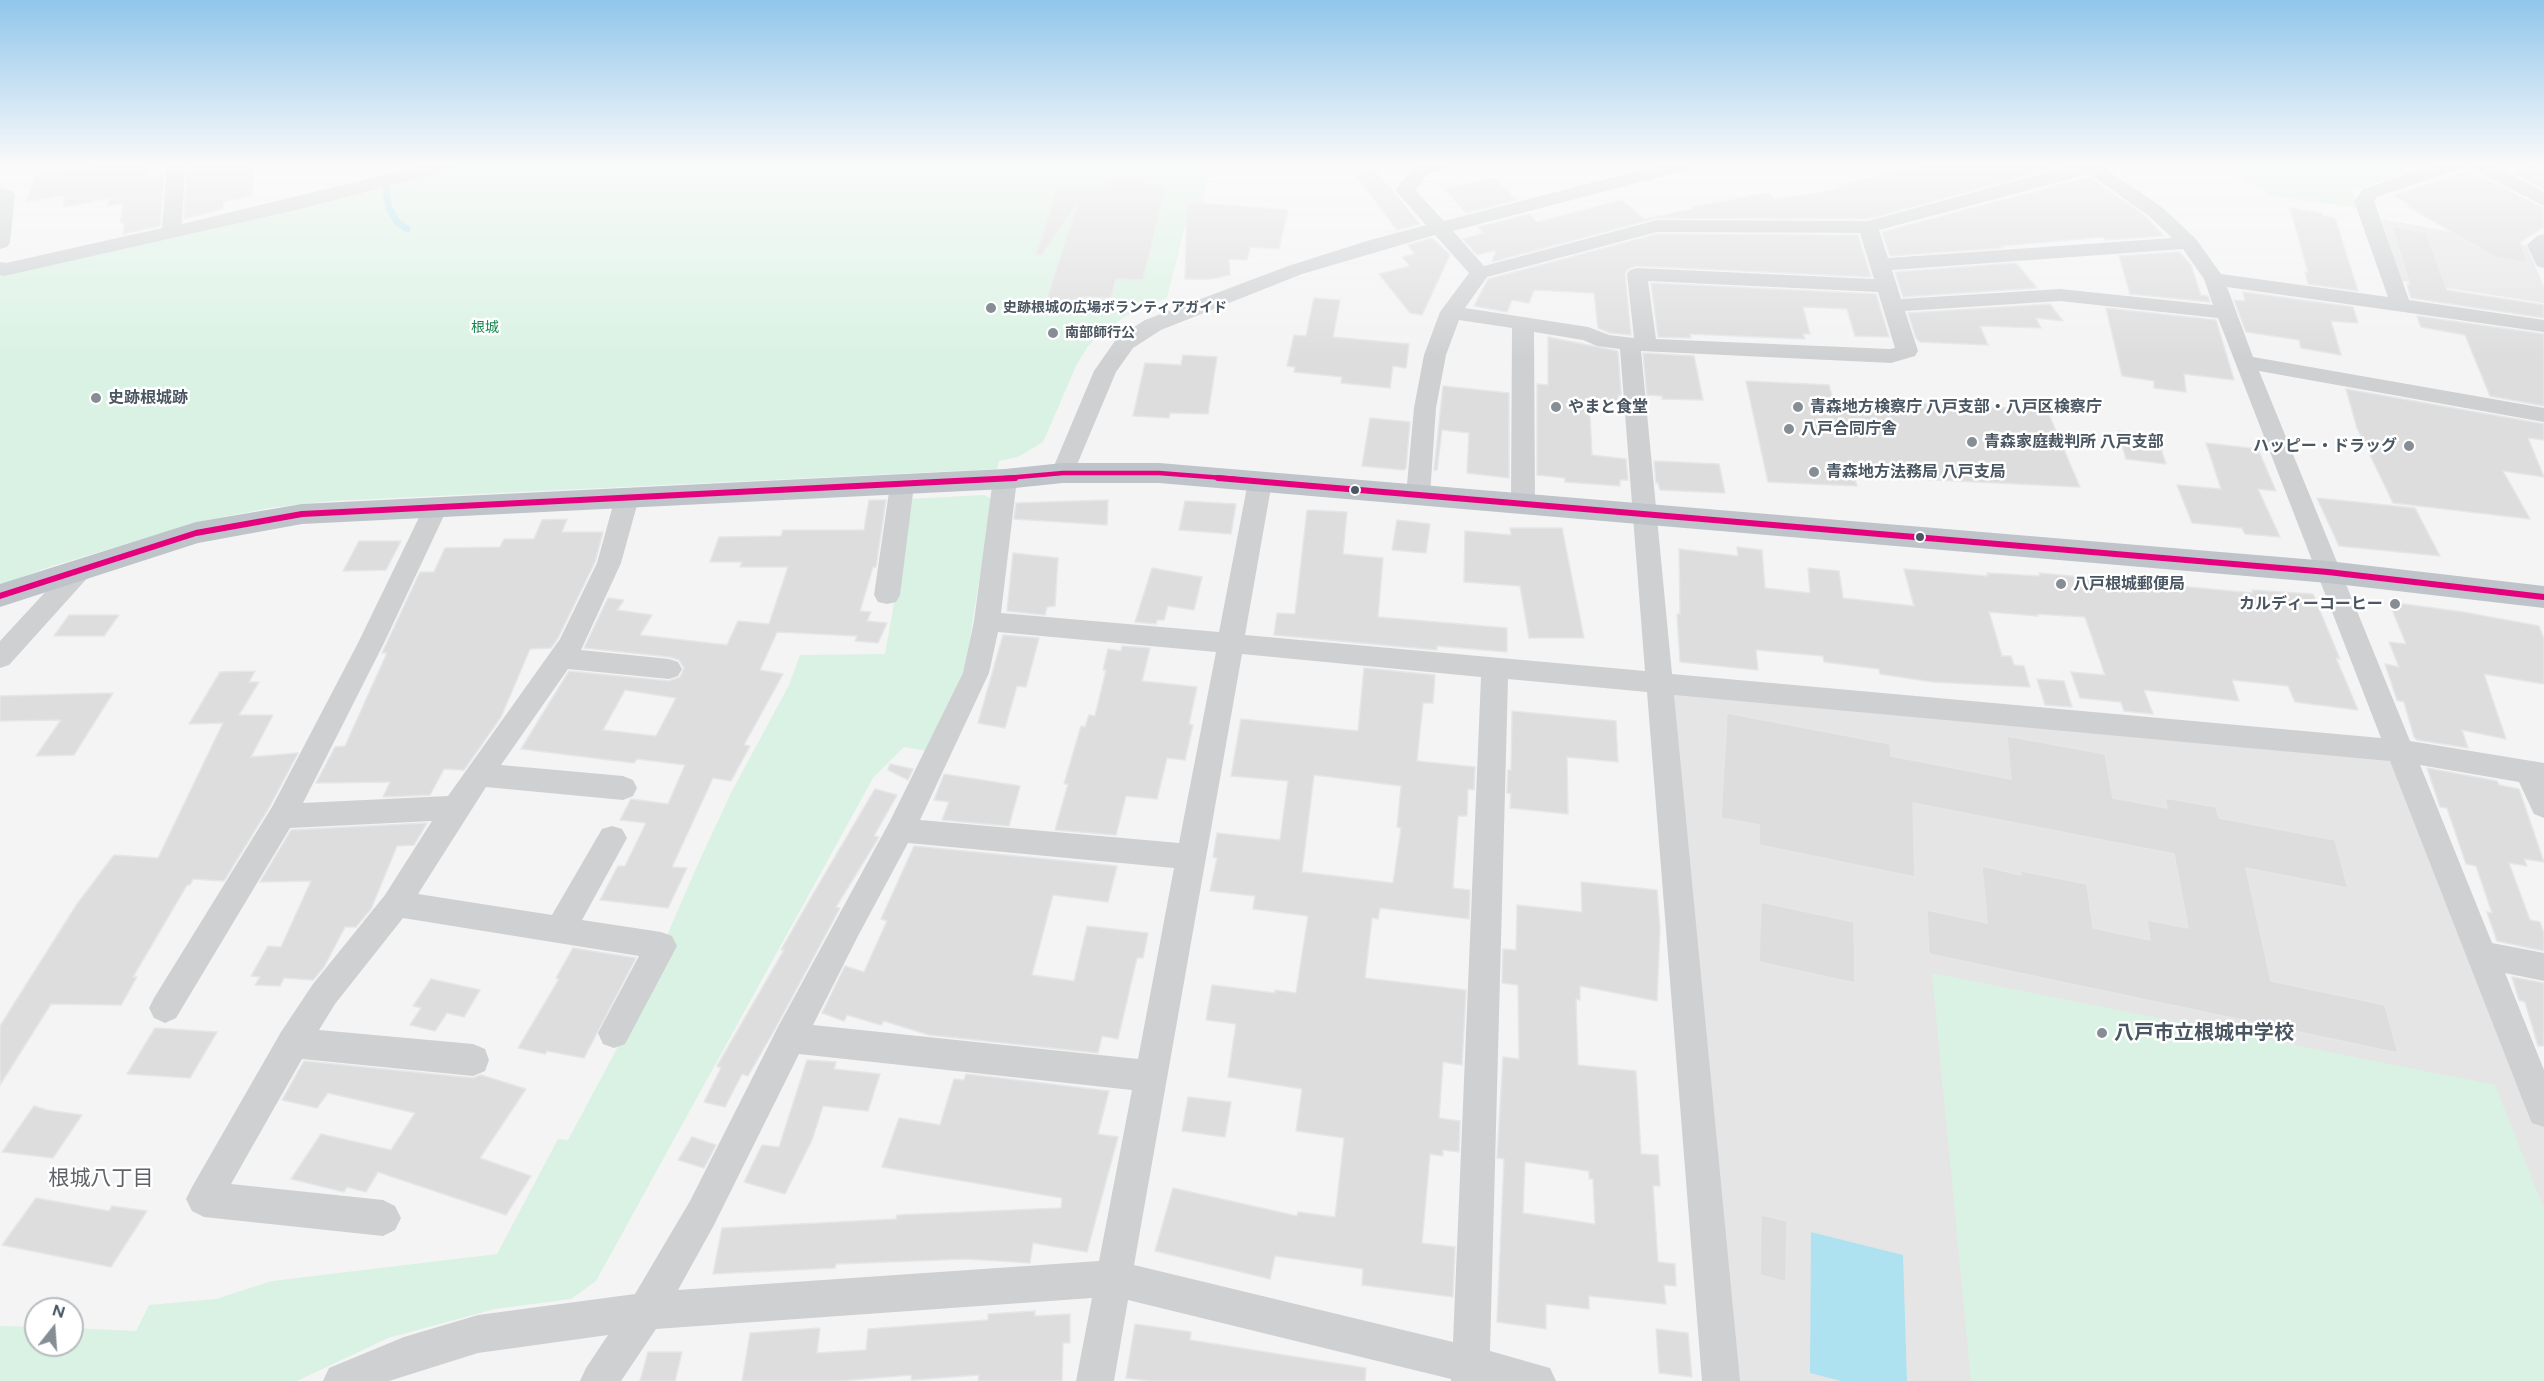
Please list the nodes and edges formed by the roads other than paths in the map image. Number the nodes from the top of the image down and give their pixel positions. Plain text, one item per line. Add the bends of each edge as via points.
1 (184, 228) edge
2 (1433, 228) edge
3 (1439, 228) edge
4 (1648, 228) edge
5 (1868, 228) edge
6 (2174, 228) edge
7 (2374, 228) edge
8 (172, 231) joint
9 (2544, 240) edge
10 (2189, 243) junction
11 (2544, 262) edge
12 (1881, 266) junction
13 (0, 268) edge
14 (1480, 273) junction
15 (2214, 279) junction
16 (1889, 296) junction
17 (2401, 306) junction
18 (1451, 312) junction
19 (2227, 313) junction
20 (1523, 324) junction
21 (2544, 326) edge
22 (1638, 345) junction
23 (2244, 362) junction
24 (2544, 414) edge
25 (1063, 473) junction
26 (1005, 479) junction
27 (1260, 482) junction
28 (902, 484) junction
29 (1418, 495) junction
30 (627, 498) junction
31 (1523, 503) junction
32 (436, 507) junction
33 (1645, 514) junction
34 (82, 568) junction
35 (2328, 572) junction
36 (888, 595) dead end
37 (0, 596) edge
38 (2544, 597) edge
39 (987, 621) junction
40 (1230, 642) junction
41 (0, 658) edge
42 (561, 658) junction
43 (1495, 668) junction
44 (669, 669) dead end
45 (1661, 684) junction
46 (2401, 751) junction
47 (2536, 774) edge
48 (479, 775) junction
49 (623, 788) dead end
50 (2544, 806) edge
51 (456, 808) junction
52 (282, 816) junction
53 (900, 830) junction
54 (612, 837) dead end
55 (1191, 857) junction
56 (396, 904) junction
57 (560, 930) junction
58 (2483, 955) junction
59 (2544, 967) edge
60 (165, 1008) dead end
61 (614, 1033) dead end
62 (789, 1038) junction
63 (293, 1043) junction
64 (473, 1060) dead end
65 (1151, 1076) junction
66 (2544, 1111) edge
67 (383, 1218) dead end
68 (1113, 1278) junction
69 (646, 1311) junction
70 (1470, 1373) edge
71 (342, 1381) edge
72 (599, 1381) edge
73 (1095, 1381) edge
74 (1537, 1381) edge
75 (1721, 1381) edge

1 - 8 street
2 - 25 street via 1295,270 1153,326 1125,343 1105,371
3 - 14 street
4 - 14 street
5 - 12 street
6 - 10 street
7 - 17 street
8 - 13 street
9 - 11 street via 2537,245
10 - 12 street
10 - 15 street
12 - 16 street
14 - 18 street
15 - 17 street
15 - 19 street
16 - 19 street via 2060,295
16 - 22 street via 1637,274
16 - 22 street via 1907,351 1891,356
17 - 21 street
18 - 20 street
18 - 29 street via 1435,355 1425,408
19 - 23 street
20 - 22 street
20 - 31 street
22 - 33 street
23 - 24 street
23 - 35 street
25 - 26 highway
25 - 27 highway via 1159,473
26 - 28 highway
26 - 39 street
27 - 29 highway
27 - 40 street
28 - 30 highway
28 - 36 street
29 - 31 highway
30 - 32 highway
30 - 42 street via 609,563
31 - 33 highway
32 - 34 highway via 302,514 196,533
32 - 52 street
33 - 35 highway
33 - 45 street
34 - 37 highway
34 - 41 street
35 - 38 highway
35 - 46 street
39 - 40 street
39 - 53 street via 976,673
40 - 43 street
40 - 55 street
42 - 44 street
42 - 48 street
43 - 45 street
43 - 70 street
45 - 46 street
45 - 75 street
46 - 47 street
46 - 58 street
47 - 50 street
48 - 49 street
48 - 51 street
51 - 52 street
51 - 56 street
52 - 60 street
53 - 55 street
53 - 62 street
54 - 57 street
55 - 65 street
56 - 57 street
56 - 63 street via 324,994
57 - 61 street via 661,946
58 - 59 street
58 - 66 street
62 - 65 street
62 - 69 street via 702,1213
63 - 64 street
63 - 67 street via 204,1199
65 - 68 street
68 - 69 street
68 - 70 street
68 - 73 street
69 - 71 street via 478,1334 404,1356
69 - 72 street
70 - 74 street

